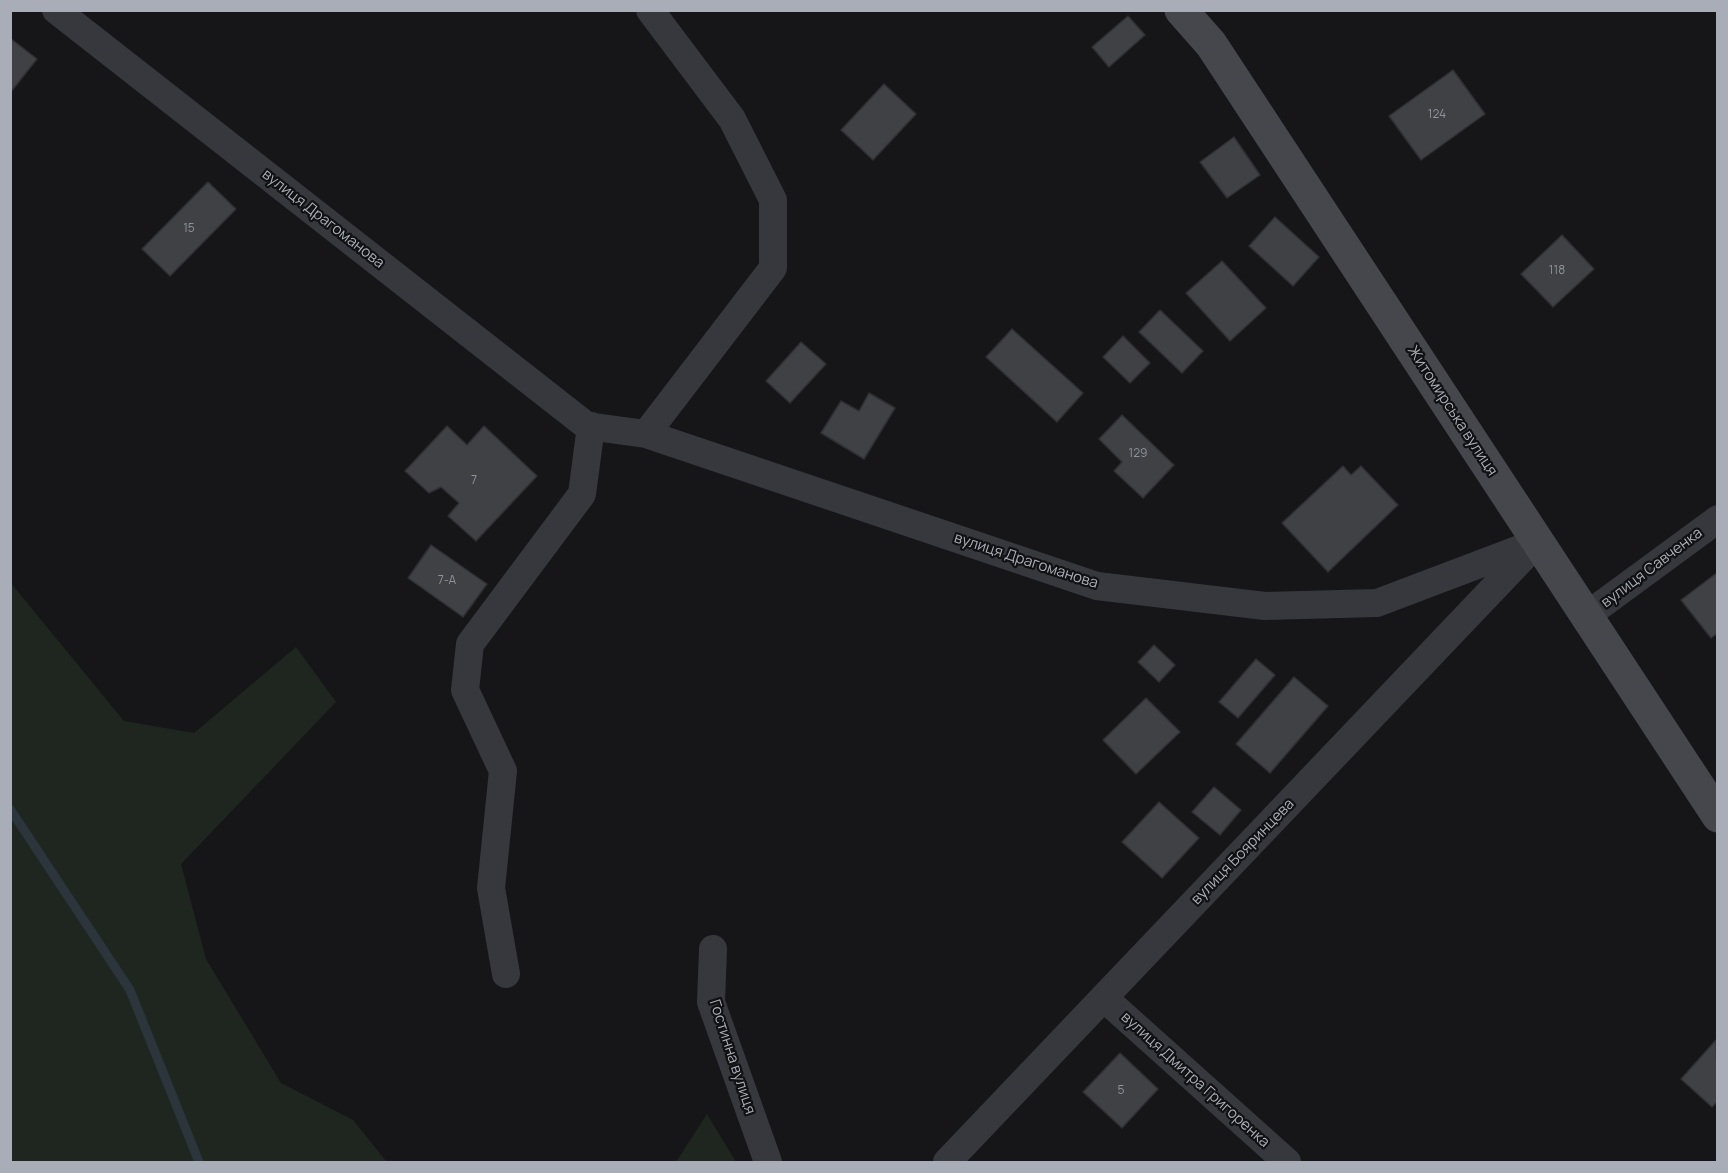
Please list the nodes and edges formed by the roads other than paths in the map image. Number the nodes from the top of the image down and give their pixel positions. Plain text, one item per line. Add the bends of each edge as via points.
1 (56, 10) edge
2 (650, 10) edge
3 (1180, 10) edge
4 (591, 426) junction
5 (646, 434) junction
6 (1718, 519) edge
7 (1538, 542) junction
8 (1586, 616) junction
9 (1718, 816) edge
10 (713, 949) dead end
11 (506, 974) dead end
12 (1104, 998) junction
13 (768, 1162) edge
14 (947, 1162) edge
15 (1287, 1162) edge

1 - 4 street, вулиця Драгоманова
2 - 5 street via 732,119 773,200 773,268
3 - 7 main road, Житомирська вулиця via 1211,44
4 - 5 street, вулиця Драгоманова
4 - 11 street via 582,494 470,645 465,690 503,771 491,888
5 - 7 street, вулиця Драгоманова via 1097,586 1265,606 1377,603
6 - 8 street, вулиця Савченка
7 - 8 main road, Житомирська вулиця
7 - 12 street, вулиця Бояринцева
8 - 9 main road, Житомирська вулиця
10 - 13 street, Гостинна вулиця via 711,1002
12 - 14 street, вулиця Бояринцева
12 - 15 street, вулиця Дмитра Григоренка

